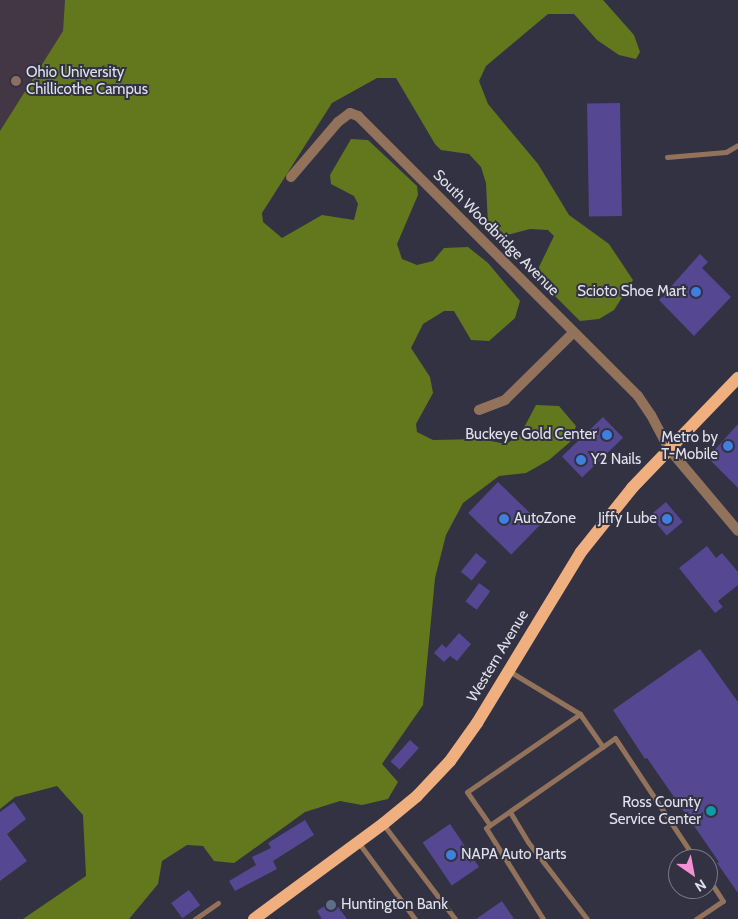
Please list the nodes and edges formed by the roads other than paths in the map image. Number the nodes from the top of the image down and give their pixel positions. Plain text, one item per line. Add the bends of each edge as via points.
1 (738, 145) edge
2 (667, 157) dead end
3 (291, 177) dead end
4 (573, 333) junction
5 (738, 378) edge
6 (480, 410) dead end
7 (669, 449) junction
8 (738, 531) edge
9 (508, 670) junction
10 (580, 714) junction
11 (602, 747) junction
12 (510, 812) junction
13 (383, 824) junction
14 (490, 825) junction
15 (358, 842) junction
16 (688, 849) edge
17 (718, 893) edge
18 (218, 903) dead end
19 (452, 918) edge
20 (195, 919) edge
21 (254, 919) edge
22 (415, 919) edge
23 (543, 919) edge
24 (587, 919) edge
25 (696, 919) edge

1 - 2 lane via 726,152
3 - 4 street, South Woodbridge Avenue via 338,122 350,113 358,116
4 - 6 street via 505,400
4 - 7 street, South Woodbridge Avenue via 638,396
5 - 7 main road, Western Avenue
7 - 8 street, South Woodbridge Avenue
7 - 9 main road, Western Avenue via 632,488 581,552
9 - 10 lane
9 - 13 main road, Western Avenue via 450,761 417,796
10 - 11 lane
10 - 14 lane via 467,792
11 - 12 lane
11 - 16 lane via 615,738
12 - 14 lane
12 - 24 lane via 528,842
13 - 15 main road, Western Avenue
13 - 19 lane
14 - 23 lane via 486,828
15 - 21 main road, Western Avenue
15 - 22 lane
17 - 25 lane via 723,901
18 - 20 lane

